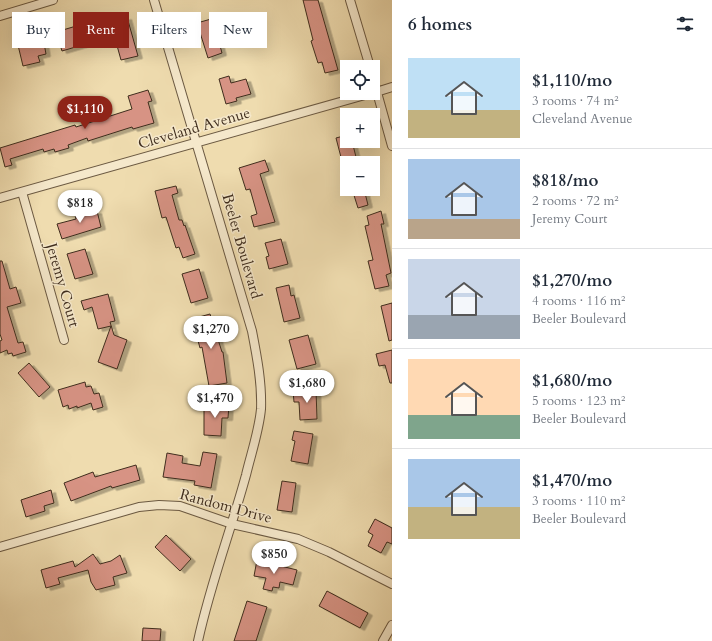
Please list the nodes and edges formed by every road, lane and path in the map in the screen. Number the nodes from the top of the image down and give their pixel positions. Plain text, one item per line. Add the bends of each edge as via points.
1 (53, 0) edge
2 (154, 0) edge
3 (350, 0) edge
4 (0, 16) edge
5 (368, 60) edge
6 (392, 87) edge
7 (380, 90) edge
8 (345, 100) edge
9 (377, 100) edge
10 (196, 141) junction
11 (392, 146) edge
12 (22, 192) junction
13 (0, 198) edge
14 (64, 340) dead end
15 (232, 524) junction
16 (0, 547) edge
17 (392, 584) edge
18 (392, 625) edge
19 (198, 641) edge
20 (383, 641) edge

1 - 4 street
2 - 10 street, Beeler Boulevard
3 - 5 street
6 - 7 street, Cleveland Avenue
8 - 10 street, Cleveland Avenue
9 - 11 street
10 - 12 street, Cleveland Avenue
10 - 15 street, Beeler Boulevard via 252,331 260,372 260,410
12 - 13 street, Cleveland Avenue
12 - 14 street, Jeremy Court
15 - 16 street, Random Drive via 180,506 159,505 139,508
15 - 17 street, Random Drive via 298,539
15 - 19 street, Beeler Boulevard via 202,620
18 - 20 street

